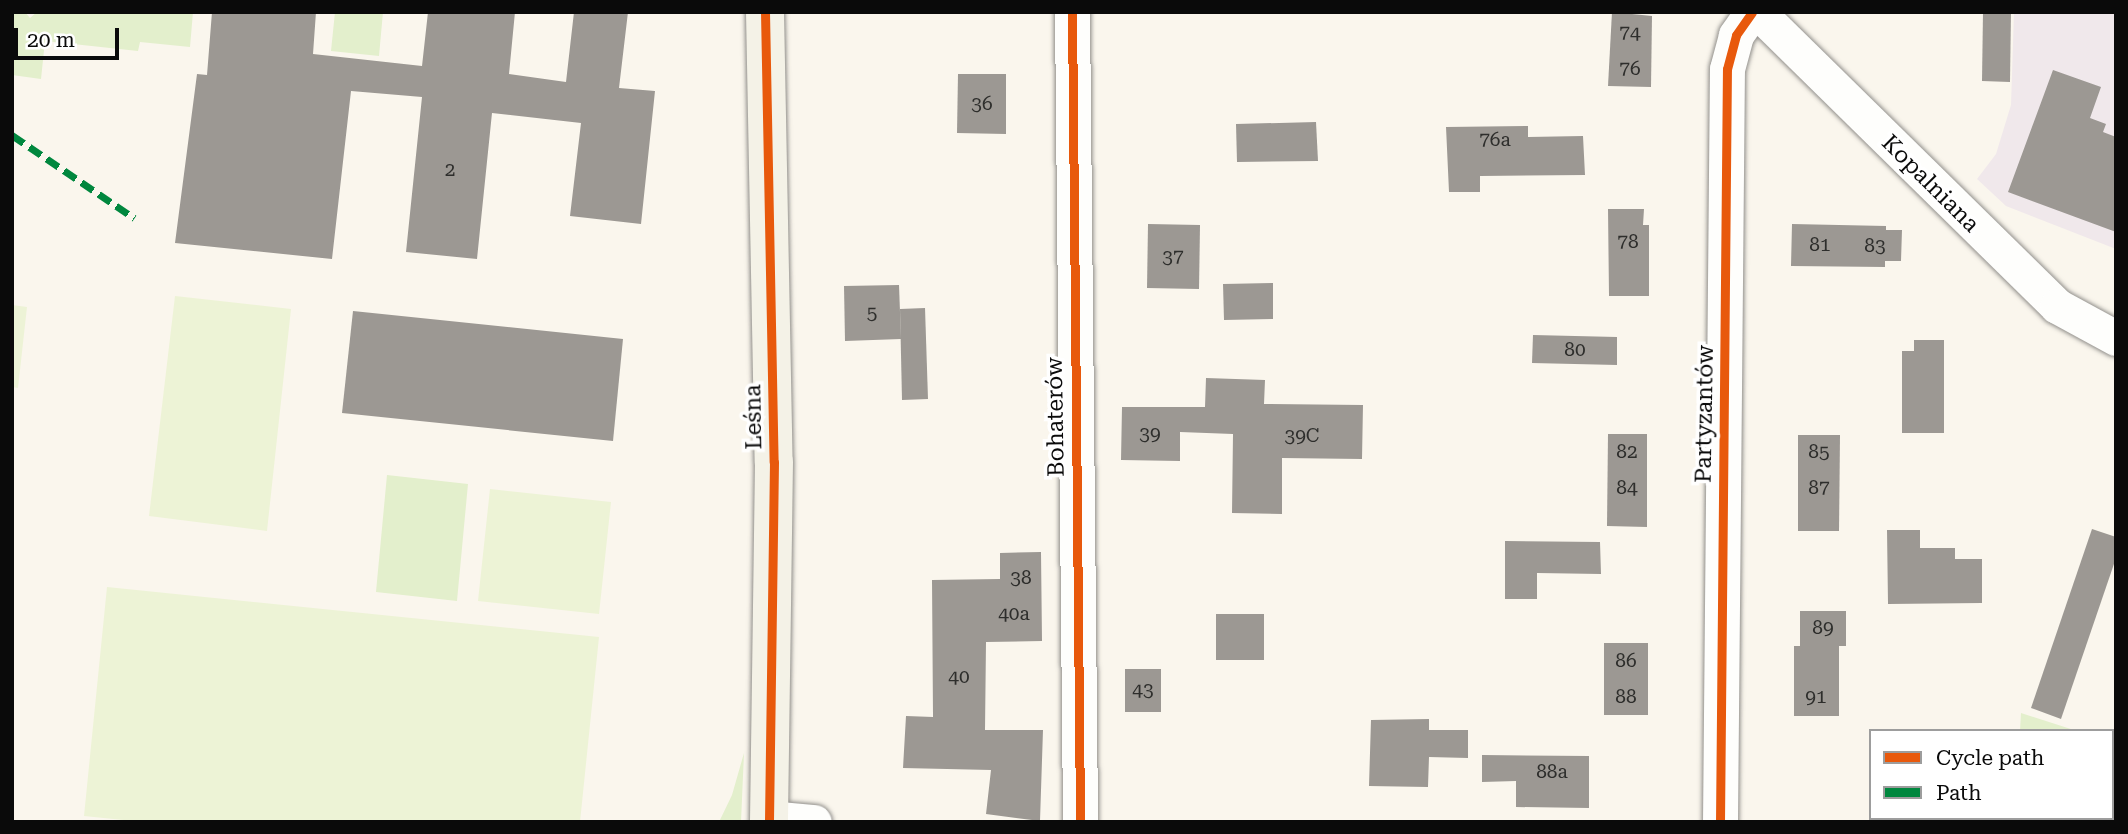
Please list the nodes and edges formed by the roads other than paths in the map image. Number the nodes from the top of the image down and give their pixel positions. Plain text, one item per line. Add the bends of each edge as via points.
1 (765, 12) edge
2 (1072, 12) edge
3 (1755, 12) edge
4 (2116, 338) edge
5 (769, 820) edge
6 (814, 822) edge
7 (1080, 822) edge
8 (1720, 822) edge

1 - 5 street, Leśna via 774,462
2 - 7 street, Bohaterów
3 - 4 street, Kopalniana via 2057,306
3 - 8 street, Partyzantów via 1736,35 1727,69
5 - 6 street

